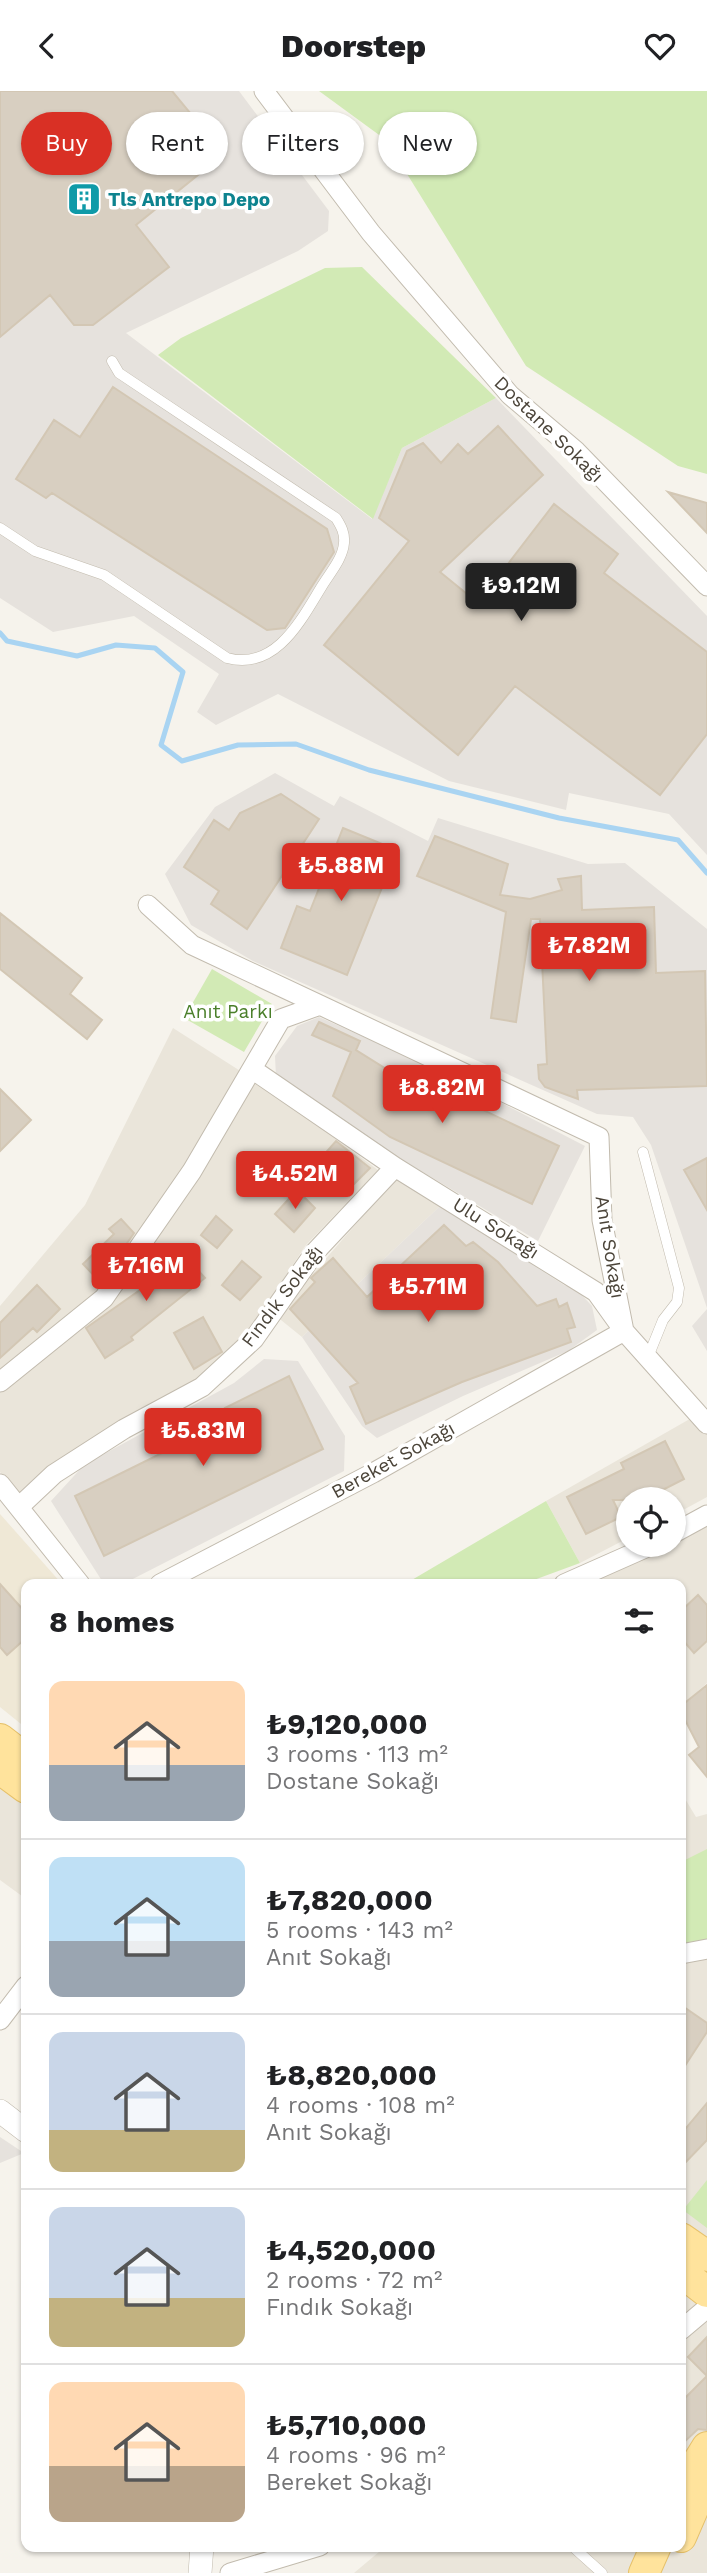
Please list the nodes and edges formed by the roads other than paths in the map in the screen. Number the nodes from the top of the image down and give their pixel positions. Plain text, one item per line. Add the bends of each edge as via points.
1 (264, 91) edge
2 (112, 361) dead end
3 (0, 528) edge
4 (707, 586) edge
5 (148, 905) dead end
6 (320, 1005) junction
7 (252, 1069) junction
8 (643, 1152) dead end
9 (395, 1167) junction
10 (624, 1331) junction
11 (648, 1357) junction
12 (0, 1382) edge
13 (707, 1424) edge
14 (0, 1484) edge
15 (20, 1506) junction
16 (707, 1515) edge
17 (686, 1526) edge
18 (625, 1557) edge
19 (76, 1579) edge
20 (170, 1579) edge
21 (575, 1579) edge
22 (0, 1739) edge
23 (21, 1755) edge
24 (0, 1769) edge
25 (21, 1784) edge
26 (707, 1949) edge
27 (686, 1953) edge
28 (21, 1992) edge
29 (0, 2019) edge
30 (0, 2111) edge
31 (21, 2127) edge
32 (686, 2241) edge
33 (707, 2256) edge
34 (686, 2276) edge
35 (707, 2292) edge
36 (707, 2308) edge
37 (686, 2326) edge
38 (707, 2447) edge
39 (707, 2477) edge
40 (686, 2481) edge
41 (686, 2525) edge
42 (202, 2552) edge
43 (300, 2552) edge
44 (579, 2552) edge
45 (653, 2552) edge
46 (675, 2552) edge
47 (200, 2573) edge
48 (230, 2573) edge
49 (602, 2573) edge
50 (644, 2573) edge
51 (666, 2573) edge

1 - 4 street, Dostane Sokağı via 370,233 510,395 576,451
2 - 3 lane via 119,373 336,518 344,534 342,553 293,632 258,657 227,658 104,575 35,551
5 - 6 street via 192,945
6 - 7 street via 281,1019
6 - 10 street, Anıt Sokağı via 599,1137 602,1220
7 - 9 street, Ulu Sokağı
7 - 12 street via 192,1171 104,1299
8 - 11 lane via 680,1288
9 - 10 street, Ulu Sokağı via 596,1292
9 - 15 street, Fındık Sokağı via 314,1252 254,1339 202,1387 54,1474
10 - 11 street, Ulu Sokağı
10 - 20 street, Bereket Sokağı via 373,1473
11 - 13 street, Ulu Sokağı
14 - 15 street
15 - 19 street
16 - 17 street
18 - 21 street
22 - 23 main road
24 - 25 main road
26 - 27 street
28 - 29 street
30 - 31 street
32 - 33 main road
34 - 35 main road
36 - 37 street
38 - 40 main road
39 - 41 main road
42 - 47 street
43 - 48 street
44 - 49 lane
45 - 50 main road
46 - 51 main road

